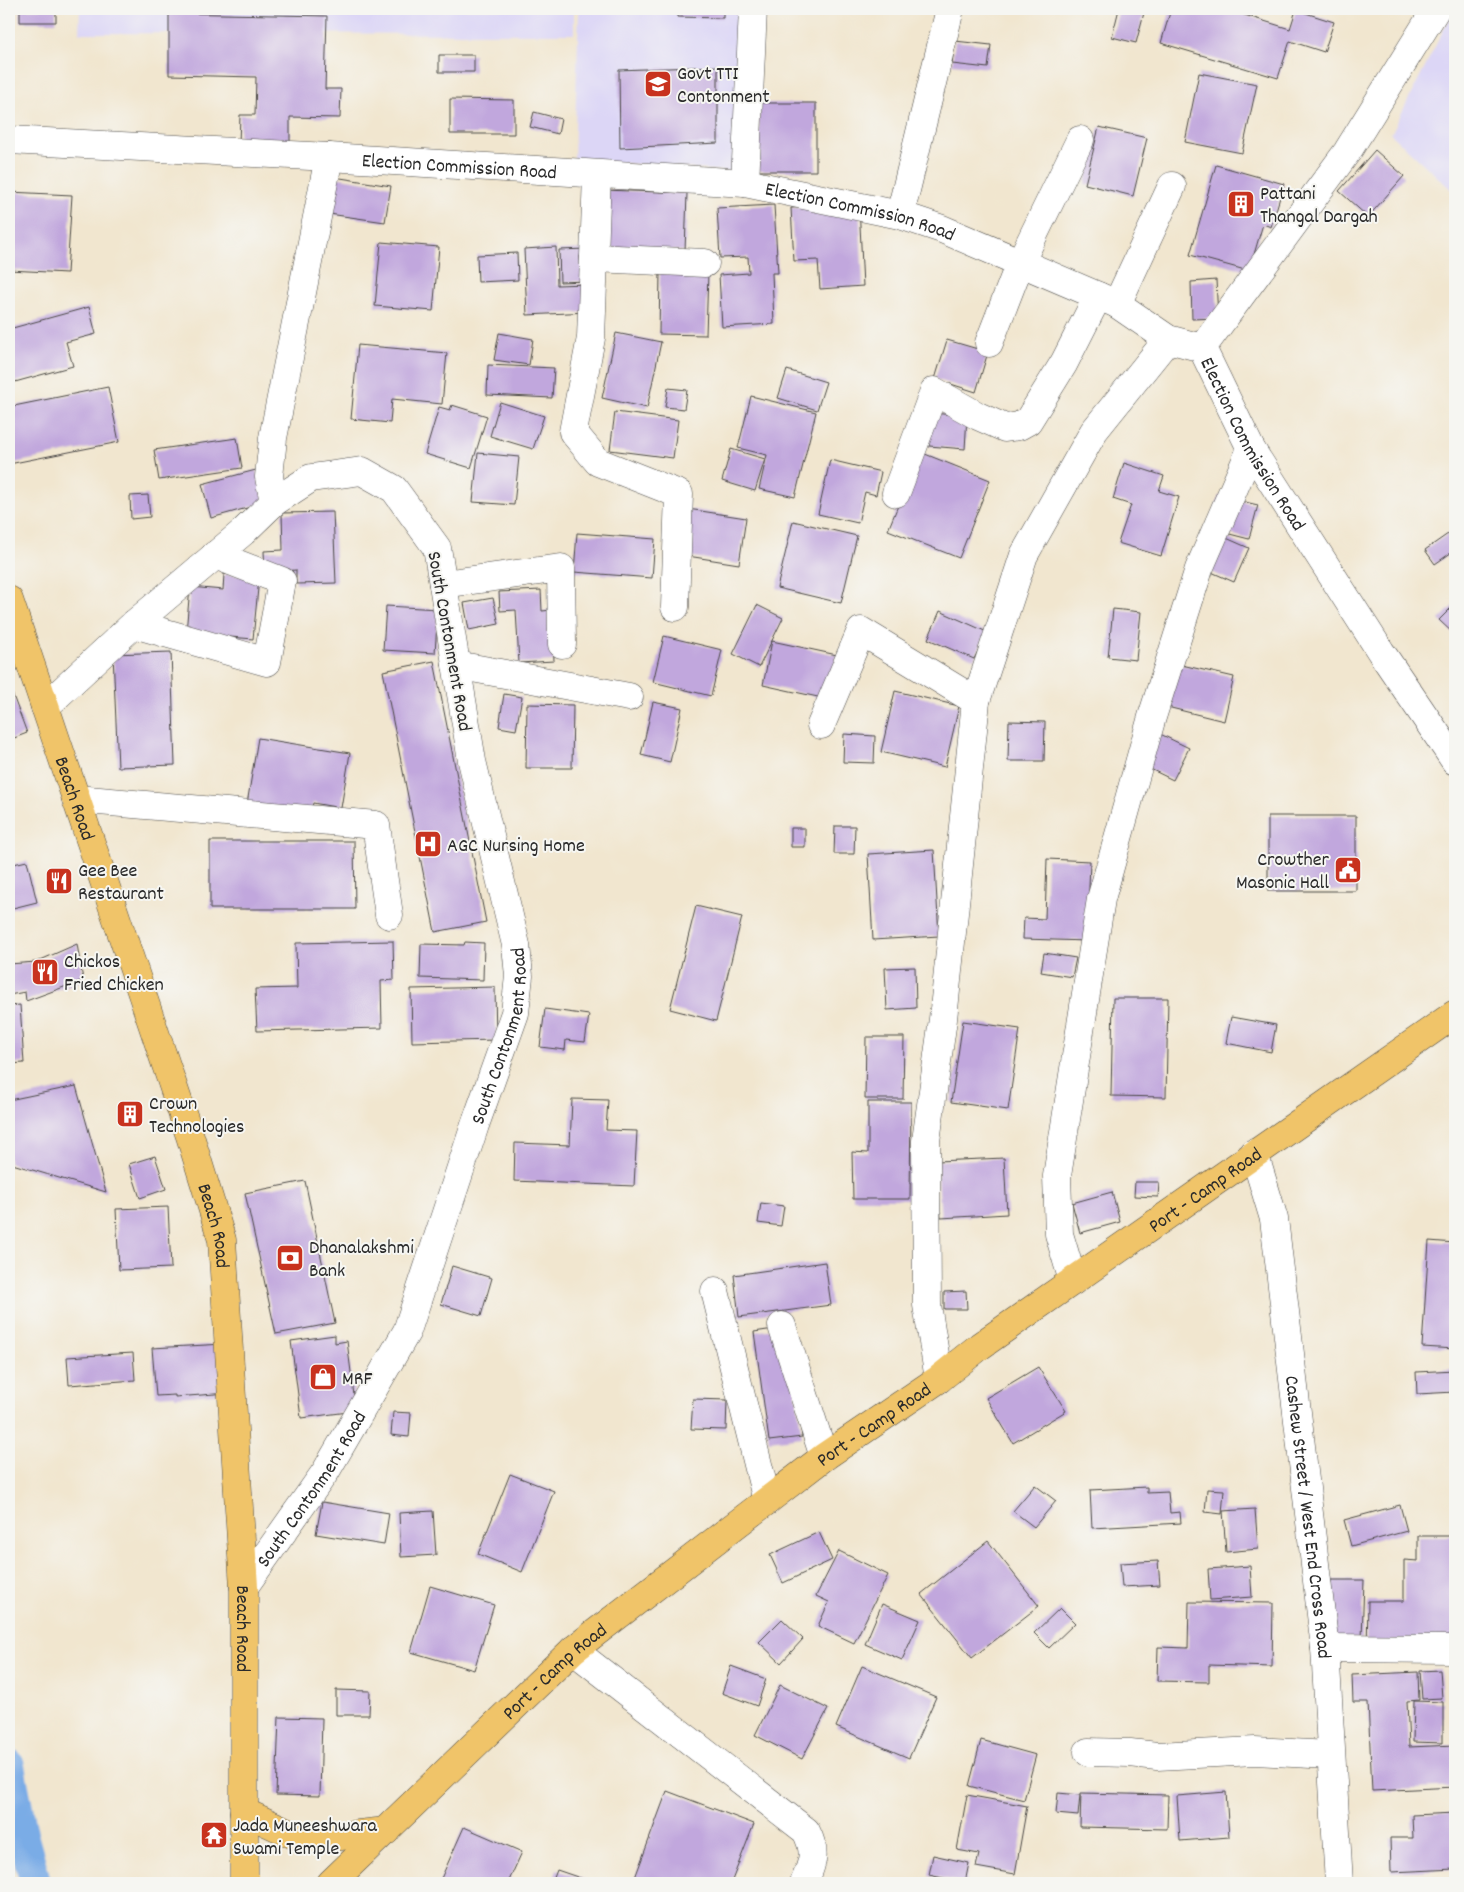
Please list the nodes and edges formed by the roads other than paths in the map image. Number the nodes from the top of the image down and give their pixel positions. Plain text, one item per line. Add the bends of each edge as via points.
1 (752, 9) edge
2 (950, 9) edge
3 (1436, 9) edge
4 (9, 140) edge
5 (1080, 140) dead end
6 (329, 157) junction
7 (596, 174) junction
8 (745, 183) junction
9 (1172, 186) dead end
10 (900, 215) junction
11 (594, 258) junction
12 (705, 263) dead end
13 (1020, 263) junction
14 (1108, 300) junction
15 (1168, 339) junction
16 (988, 343) dead end
17 (1202, 348) junction
18 (1251, 449) junction
19 (896, 493) dead end
20 (274, 502) junction
21 (215, 556) junction
22 (443, 584) junction
23 (9, 600) edge
24 (675, 607) dead end
25 (134, 624) junction
26 (562, 644) dead end
27 (456, 665) junction
28 (629, 697) dead end
29 (976, 701) junction
30 (45, 707) junction
31 (821, 725) dead end
32 (1455, 761) edge
33 (76, 799) junction
34 (389, 915) dead end
35 (1455, 1014) edge
36 (1254, 1153) junction
37 (1073, 1280) junction
38 (715, 1291) dead end
39 (782, 1326) dead end
40 (939, 1379) junction
41 (824, 1457) junction
42 (767, 1501) junction
43 (244, 1586) junction
44 (1324, 1648) junction
45 (1455, 1649) edge
46 (573, 1650) junction
47 (1088, 1752) dead end
48 (1330, 1756) junction
49 (244, 1812) junction
50 (386, 1831) junction
51 (244, 1883) edge
52 (331, 1883) edge
53 (804, 1883) edge
54 (1339, 1883) edge

1 - 8 street
2 - 10 street
3 - 17 street via 1348,152
4 - 6 street, Election Commission Road
5 - 13 street
6 - 7 street, Election Commission Road
6 - 20 street via 273,438 269,477
7 - 8 street, Election Commission Road
7 - 11 street
8 - 10 street, Election Commission Road
9 - 14 street
10 - 13 street, Election Commission Road via 942,229
11 - 12 street
11 - 24 street via 591,338 573,432 598,462 679,494
13 - 14 street, Election Commission Road
13 - 16 street
14 - 15 street, Election Commission Road
14 - 19 street via 1028,421 1019,426 1005,428 934,391
15 - 17 street, Election Commission Road
15 - 29 street via 1094,431 1024,555
17 - 18 street, Election Commission Road
18 - 32 street, Election Commission Road
18 - 37 street via 1199,569 1152,716 1101,899 1057,1176 1059,1234
20 - 21 street, South Contonment Road
20 - 22 street, South Contonment Road via 311,478 362,471 394,488 438,548
21 - 25 street, South Contonment Road
21 - 25 street via 282,581 267,662
22 - 26 street via 561,568
22 - 27 street, South Contonment Road
23 - 30 main road, Beach Road
25 - 30 street, South Contonment Road
27 - 28 street
27 - 43 street, South Contonment Road via 472,761 516,945 519,976 515,1013 407,1330 326,1472
29 - 31 street via 861,631
29 - 40 street via 943,1019 926,1141 927,1304
30 - 33 main road, Beach Road
33 - 34 street via 376,825
33 - 43 main road, Beach Road via 222,1240
35 - 36 main road, Port - Camp Road
36 - 37 main road, Port - Camp Road
36 - 44 street, Cashew Street / West End Cross Road via 1274,1219
37 - 40 main road, Port - Camp Road
38 - 42 street
39 - 41 street
40 - 41 main road, Port - Camp Road
41 - 42 main road, Port - Camp Road
42 - 46 main road, Port - Camp Road
43 - 49 main road, Beach Road
44 - 45 street
44 - 48 street, Cashew Street / West End Cross Road
46 - 50 main road, Port - Camp Road
46 - 53 street via 806,1831 812,1844 813,1862
47 - 48 street via 1157,1756 1256,1751
48 - 54 street, Cashew Street / West End Cross Road
49 - 50 main road via 305,1840
49 - 51 main road, Beach Road
50 - 52 main road, Port - Camp Road

